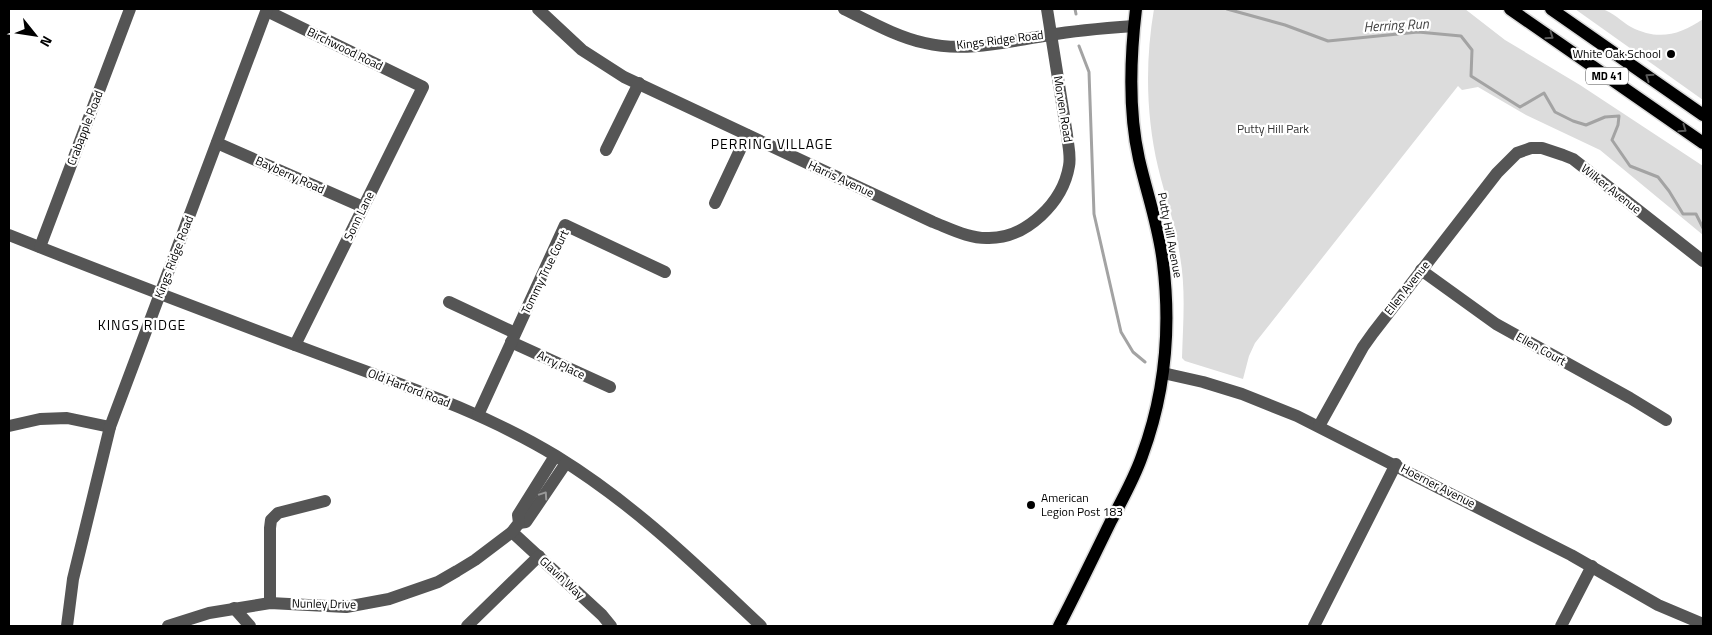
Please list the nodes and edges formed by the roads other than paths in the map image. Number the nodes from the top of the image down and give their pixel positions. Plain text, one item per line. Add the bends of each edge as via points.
1 (130, 9) edge
2 (538, 9) edge
3 (844, 9) edge
4 (1047, 9) edge
5 (1136, 9) edge
6 (1510, 9) edge
7 (1551, 9) edge
8 (267, 10) edge
9 (1134, 26) junction
10 (1050, 34) junction
11 (639, 83) junction
12 (423, 86) joint
13 (1703, 115) edge
14 (747, 135) junction
15 (218, 143) junction
16 (1703, 143) edge
17 (606, 150) dead end
18 (1509, 160) joint
19 (715, 203) dead end
20 (1050, 206) joint
21 (363, 208) junction
22 (9, 235) edge
23 (40, 248) junction
24 (1703, 261) edge
25 (1421, 270) junction
26 (665, 272) dead end
27 (160, 293) junction
28 (450, 302) dead end
29 (514, 338) junction
30 (295, 344) junction
31 (1163, 373) junction
32 (610, 387) dead end
33 (478, 415) junction
34 (1666, 420) dead end
35 (9, 426) edge
36 (1319, 426) junction
37 (110, 427) junction
38 (560, 459) junction
39 (1396, 464) junction
40 (325, 500) dead end
41 (515, 527) junction
42 (539, 556) junction
43 (1592, 566) junction
44 (270, 603) junction
45 (234, 608) junction
46 (1703, 624) edge
47 (67, 626) edge
48 (168, 626) edge
49 (250, 626) edge
50 (468, 626) edge
51 (611, 626) edge
52 (761, 626) edge
53 (1059, 626) edge
54 (1314, 626) edge
55 (1561, 626) edge

1 - 23 street, Crabapple Road
2 - 11 street, Harris Avenue via 582,50
3 - 10 street, Kings Ridge Road via 900,35 938,46 1001,43
4 - 10 street, Morven Road
5 - 9 main road, Putty Hill Avenue
6 -> 16 main road, MD 41
13 -> 7 main road, MD 41
8 - 12 street, Birchwood Road
8 - 15 street, Kings Ridge Road
9 - 10 street, Kings Ridge Road
9 - 31 main road, Putty Hill Avenue via 1131,83 1135,136 1159,239 1165,282
10 - 20 street, Morven Road via 1070,163 1063,185
11 - 14 street, Harris Avenue
11 - 17 street
12 - 21 street, Sonn Lane
14 - 19 street
14 - 20 street, Harris Avenue via 933,222 975,237 1000,238 1012,234 1034,221
15 - 21 street, Bayberry Road
15 - 27 street, Kings Ridge Road
18 - 24 street, Wilker Avenue via 1531,148 1542,148 1573,159
18 - 25 street, Ellen Avenue
21 - 30 street, Sonn Lane
22 - 23 street, Old Harford Road
23 - 27 street, Old Harford Road
25 - 34 street, Ellen Court via 1496,324
25 - 36 street, Ellen Avenue via 1363,347
26 - 29 street, Tommy True Court via 566,225
27 - 30 street, Old Harford Road
27 - 37 street, Kings Ridge Road
28 - 29 street, Arry Place
29 - 32 street, Arry Place
29 - 33 street, Tommy True Court
30 - 33 street, Old Harford Road
31 - 36 street, Hoerner Avenue via 1242,394
31 - 53 main road, Putty Hill Avenue via 1154,418 1141,458
33 - 38 street, Old Harford Road
35 - 37 street via 40,419 67,418
36 - 39 street, Hoerner Avenue
37 - 47 street, Kings Ridge Road via 73,579
38 - 41 street, Nunley Drive via 526,522
38 - 52 street, Old Harford Road via 647,521
39 - 43 street, Hoerner Avenue
39 - 54 street
40 - 44 street via 278,513 271,520
41 - 42 street, Glavin Way
41 - 44 street, Nunley Drive via 475,560 438,582 389,600 346,607
42 - 50 street
42 - 51 street, Glavin Way
43 - 46 street, Hoerner Avenue via 1658,605
43 - 55 street
44 - 45 street, Nunley Drive
45 - 48 street, Nunley Drive
45 - 49 street

